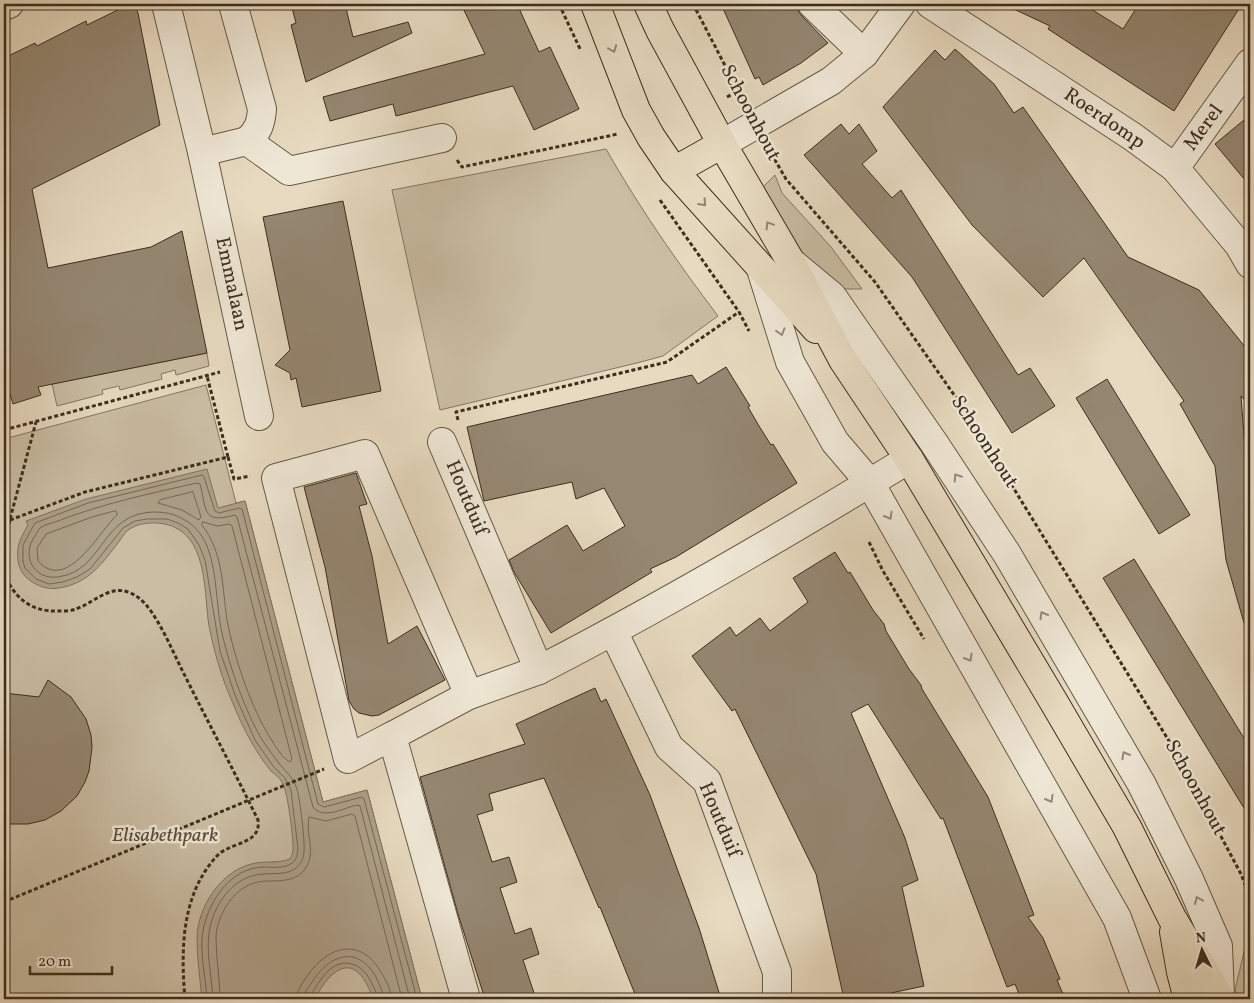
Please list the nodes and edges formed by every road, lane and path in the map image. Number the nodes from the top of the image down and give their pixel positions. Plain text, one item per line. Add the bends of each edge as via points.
1 (9, 4) edge
2 (166, 4) edge
3 (233, 4) edge
4 (595, 4) edge
5 (648, 4) edge
6 (693, 4) edge
7 (812, 4) edge
8 (901, 4) edge
9 (930, 4) edge
10 (4, 6) edge
11 (864, 54) junction
12 (1250, 63) edge
13 (756, 125) junction
14 (619, 134) dead end
15 (442, 138) joint
16 (247, 141) junction
17 (722, 144) junction
18 (202, 152) junction
19 (1175, 168) junction
20 (674, 171) junction
21 (676, 225) dead end
22 (791, 262) junction
23 (1250, 264) edge
24 (761, 269) junction
25 (739, 312) junction
26 (753, 338) dead end
27 (843, 360) junction
28 (248, 364) junction
29 (207, 376) junction
30 (260, 416) dead end
31 (36, 421) junction
32 (4, 430) edge
33 (442, 442) joint
34 (908, 459) junction
35 (870, 483) junction
36 (10, 520) junction
37 (4, 523) edge
38 (867, 538) dead end
39 (4, 545) edge
40 (4, 572) edge
41 (613, 632) junction
42 (929, 647) dead end
43 (539, 670) junction
44 (469, 696) junction
45 (392, 736) junction
46 (326, 769) dead end
47 (249, 801) junction
48 (1250, 898) edge
49 (4, 902) edge
50 (1172, 918) junction
51 (1221, 998) edge
52 (185, 999) edge
53 (466, 999) edge
54 (777, 999) edge
55 (1147, 999) edge
56 (1188, 999) edge

1 - 10 street
2 - 18 street, Emmalaan
3 - 16 street via 262,109 261,122
4 -> 20 main road, Schoonhout via 636,110
5 - 17 main road, Schoonhout
6 - 13 path, Schoonhout
7 - 11 street
8 - 11 street
9 - 19 street, Roerdomp via 1133,136
11 - 13 street via 831,81
12 - 19 street, Merel
13 - 17 street
13 - 48 path, Schoonhout via 786,179 874,282 971,419 1177,754 1241,874
14 - 15 path via 462,167
15 - 16 street via 289,172
16 - 18 street
17 - 20 main road
22 -> 17 main road, Schoonhout
18 - 28 street, Emmalaan
19 - 23 street, Roerdomp via 1239,245
20 -> 24 main road, Schoonhout
21 - 25 path
22 - 27 main road, Schoonhout
51 -> 22 street, Schoonhout via 1218,946 1190,878 1141,783 1007,554 934,444 832,296
24 - 27 main road, Schoonhout
24 -> 35 street, Schoonhout via 790,362 835,442
25 - 26 path
25 - 33 path via 667,362 456,412 462,438
27 - 34 main road, Schoonhout
28 - 29 path
28 - 30 street, Emmalaan
29 - 31 path
29 - 36 path via 228,457 85,492
31 - 32 path
31 - 36 path
33 - 43 street, Houtduif
34 - 35 street
34 - 50 main road, Schoonhout via 1127,826
35 - 41 street
35 -> 55 street, Schoonhout via 1117,918
36 - 37 path
36 - 39 path
38 - 42 path
40 - 47 path via 14,593 36,609 75,610 114,591 126,592 149,608
41 - 43 street
41 - 54 street, Houtduif via 669,747 707,781 777,972
43 - 44 street
44 - 45 street
44 - 45 street via 365,454 276,478 348,759
45 - 53 street
46 - 47 path
47 - 49 path
47 - 52 path via 258,820 257,831 253,837 217,856 201,877 188,910 184,937
50 - 51 main road, Schoonhout
50 - 56 main road, Schoonhout

